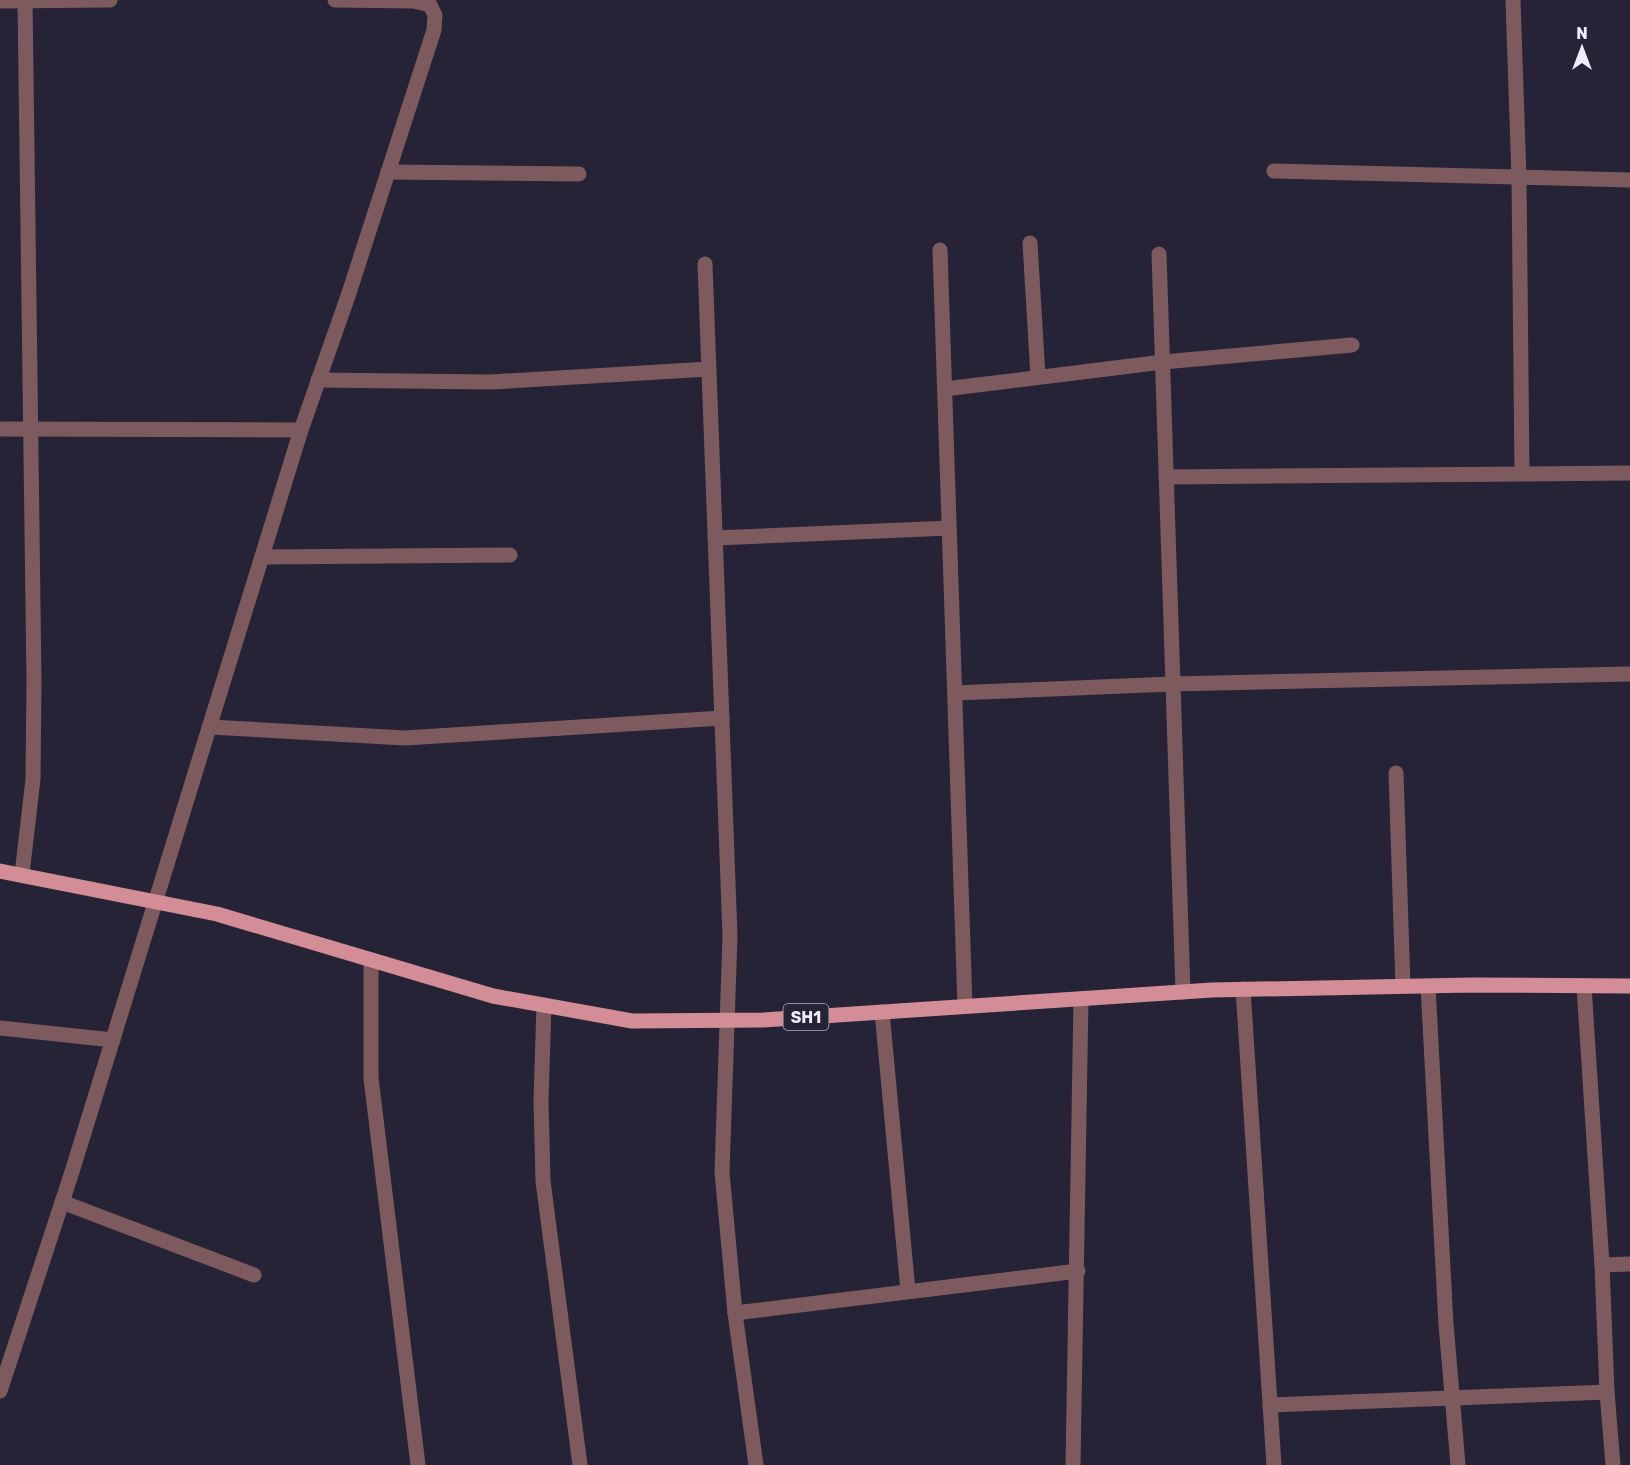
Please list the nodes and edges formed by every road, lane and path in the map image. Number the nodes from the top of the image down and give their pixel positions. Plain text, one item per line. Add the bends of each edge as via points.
1 (110, 0) edge
2 (335, 0) edge
3 (1513, 0) edge
4 (0, 1) edge
5 (25, 1) edge
6 (1274, 171) dead end
7 (388, 172) junction
8 (579, 174) dead end
9 (1519, 178) junction
10 (1630, 180) edge
11 (1030, 243) dead end
12 (940, 250) dead end
13 (1159, 254) dead end
14 (705, 264) dead end
15 (1352, 345) dead end
16 (1163, 362) junction
17 (709, 369) junction
18 (1038, 377) junction
19 (318, 380) junction
20 (945, 389) junction
21 (0, 429) edge
22 (33, 429) junction
23 (301, 430) junction
24 (1522, 473) junction
25 (1630, 473) edge
26 (1166, 477) junction
27 (949, 528) junction
28 (715, 538) junction
29 (510, 555) dead end
30 (262, 556) junction
31 (1630, 674) edge
32 (1171, 684) junction
33 (955, 693) junction
34 (722, 718) junction
35 (210, 727) junction
36 (1396, 773) dead end
37 (0, 871) edge
38 (22, 874) junction
39 (156, 902) junction
40 (371, 960) junction
41 (1403, 986) junction
42 (1428, 986) junction
43 (1584, 986) junction
44 (1630, 986) edge
45 (1243, 989) junction
46 (1183, 992) junction
47 (1081, 999) junction
48 (544, 1005) junction
49 (965, 1006) junction
50 (882, 1012) junction
51 (726, 1021) junction
52 (0, 1028) edge
53 (113, 1040) junction
54 (62, 1203) junction
55 (1630, 1264) edge
56 (1602, 1265) junction
57 (1078, 1271) junction
58 (254, 1275) dead end
59 (908, 1291) junction
60 (735, 1313) junction
61 (0, 1391) edge
62 (1606, 1392) junction
63 (1451, 1396) junction
64 (1270, 1405) junction
65 (418, 1465) edge
66 (580, 1465) edge
67 (756, 1465) edge
68 (1073, 1465) edge
69 (1274, 1465) edge
70 (1458, 1465) edge
71 (1613, 1465) edge

1 - 5 street
2 - 7 street via 414,1 430,5 435,15 434,30
3 - 9 street
4 - 5 street
5 - 22 street
6 - 9 street
7 - 8 street
7 - 19 street
9 - 10 street
9 - 24 street
11 - 18 street
12 - 20 street
13 - 16 street
14 - 17 street
15 - 16 street
16 - 18 street
16 - 26 street
17 - 19 street via 491,382
17 - 28 street
18 - 20 street
19 - 23 street
20 - 27 street
21 - 22 street
22 - 23 street
22 - 38 street via 33,779
23 - 30 street
24 - 25 street
24 - 26 street
26 - 32 street
27 - 28 street
27 - 33 street
28 - 34 street
29 - 30 street
30 - 35 street
31 - 32 street
32 - 33 street
32 - 46 street
33 - 49 street
34 - 35 street via 405,738
34 - 51 street via 730,936
35 - 39 street
36 - 41 street
37 - 38 main road, SH1
38 - 39 main road, SH1
39 - 40 main road, SH1 via 217,914
39 - 53 street
40 - 48 main road, SH1 via 493,996
40 - 65 street via 371,1078
41 - 42 main road, SH1
41 - 45 main road, SH1
42 - 43 main road, SH1
42 - 63 street
43 - 44 main road, SH1
43 - 56 street
45 - 46 main road, SH1
45 - 64 street
46 - 47 main road, SH1
47 - 49 main road, SH1
47 - 57 street
48 - 51 main road, SH1 via 632,1022
48 - 66 street via 543,1181
49 - 50 main road, SH1
50 - 51 main road, SH1
50 - 59 street
51 - 60 street via 722,1172
52 - 53 street
53 - 54 street
54 - 58 street
54 - 61 street
55 - 56 street
56 - 62 street
57 - 59 street
57 - 68 street
59 - 60 street
60 - 67 street
62 - 63 street
62 - 71 street
63 - 64 street
63 - 70 street
64 - 69 street

